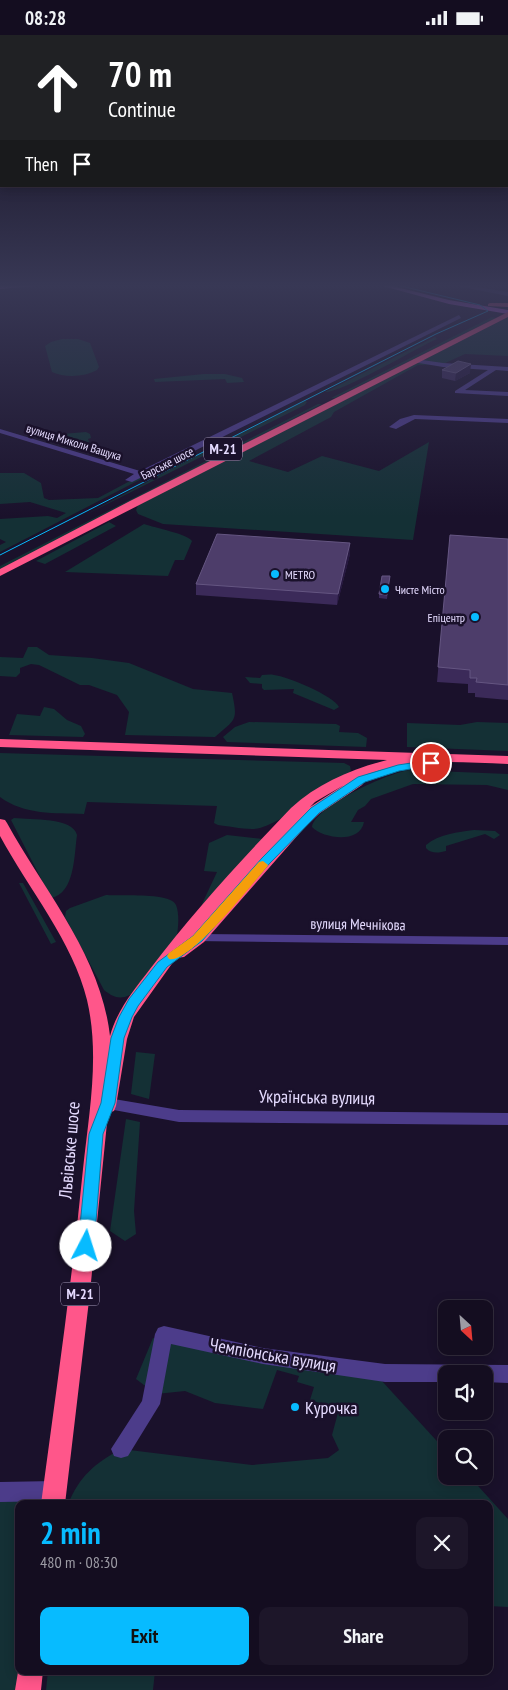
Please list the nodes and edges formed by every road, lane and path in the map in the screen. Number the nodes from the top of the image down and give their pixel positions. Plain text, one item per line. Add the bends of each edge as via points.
1 (367, 362) edge
2 (397, 362) edge
3 (413, 362) edge
4 (424, 362) edge
5 (495, 368) junction
6 (508, 369) edge
7 (508, 394) edge
8 (321, 400) junction
9 (332, 402) junction
10 (508, 421) edge
11 (393, 427) dead end
12 (0, 431) edge
13 (141, 474) junction
14 (129, 480) dead end
15 (0, 564) edge
16 (0, 573) edge
17 (0, 743) edge
18 (462, 759) junction
19 (374, 760) junction
20 (508, 760) edge
21 (362, 779) junction
22 (0, 823) edge
23 (203, 938) junction
24 (508, 941) edge
25 (162, 965) junction
26 (108, 1103) junction
27 (508, 1119) edge
28 (96, 1134) junction
29 (508, 1374) edge
30 (120, 1449) dead end
31 (0, 1492) edge
32 (54, 1498) edge
33 (30, 1675) edge
34 (28, 1690) edge

1 - 13 street
2 - 8 highway, Барське шосе / М-21
3 - 9 highway, М-21
4 - 5 street
5 - 6 street
5 - 7 street via 456,392
8 - 9 highway
8 - 15 highway, Барське шосе / М-21
9 - 16 highway, М-21
10 - 11 street via 414,417
12 - 13 street, вулиця Миколи Ващука
13 - 14 street
17 - 19 highway
18 - 19 highway
18 - 20 highway
18 - 21 highway via 398,768
19 - 21 highway, М-21 via 370,774
19 - 25 highway via 301,805
21 - 23 highway, М-21 via 315,810 300,824
22 - 28 highway, Львівське шосе / М-21 via 65,933 96,1000 101,1045
23 - 24 street, вулиця Мечнікова
23 - 25 highway, М-21
25 - 26 highway, М-21 via 125,1017 117,1038
26 - 27 street, Українська вулиця via 179,1116
26 - 28 highway, М-21
28 - 32 highway, Львівське шосе / М-21 via 86,1246
29 - 30 street, Чемпіонська вулиця via 385,1373 263,1356 164,1334 151,1404
31 - 32 street
33 - 34 highway

